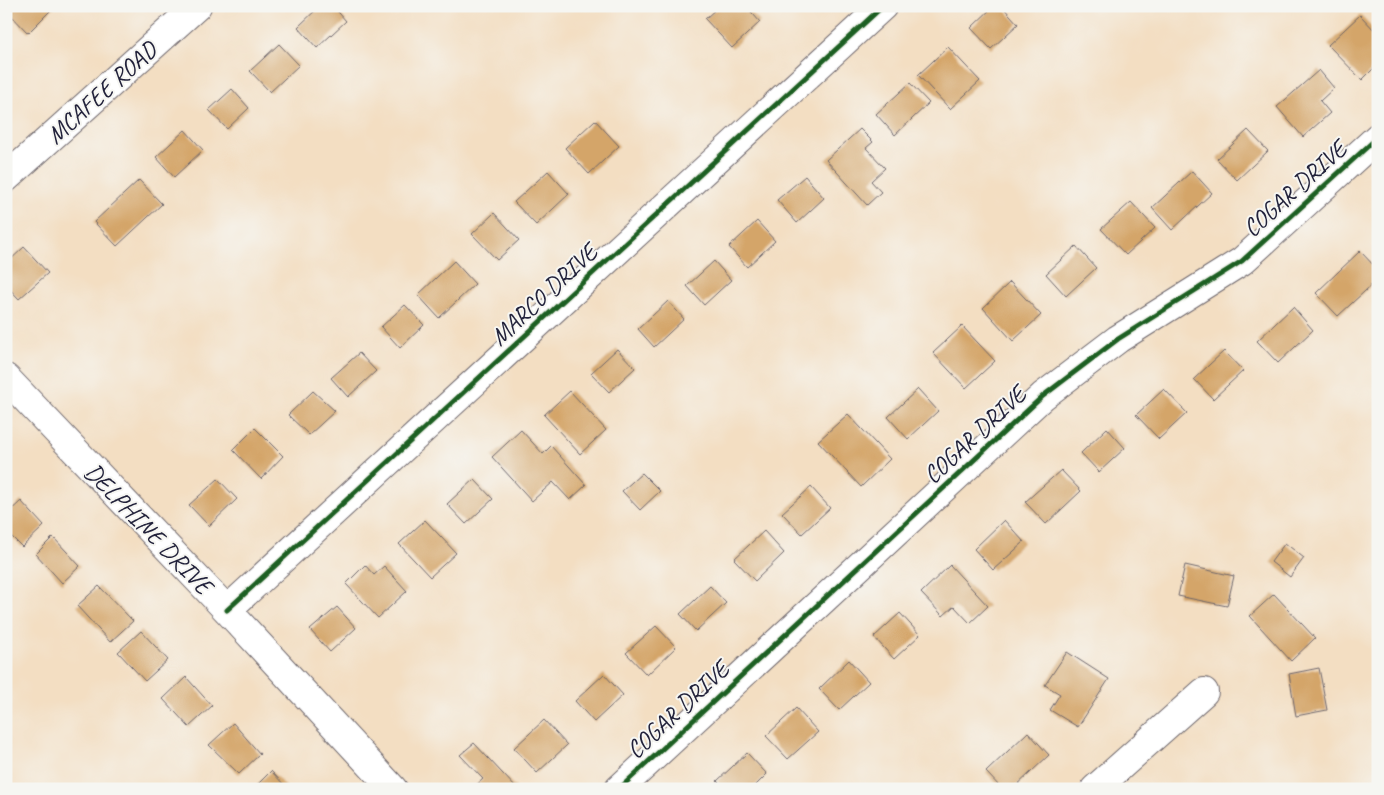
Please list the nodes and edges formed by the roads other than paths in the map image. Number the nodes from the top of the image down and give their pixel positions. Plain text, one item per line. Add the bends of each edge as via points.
1 (197, 6) edge
2 (883, 6) edge
3 (1378, 137) edge
4 (6, 178) edge
5 (6, 378) edge
6 (228, 610) junction
7 (1204, 692) dead end
8 (392, 789) edge
9 (619, 789) edge
10 (1095, 789) edge

1 - 4 street, MCAFEE ROAD
2 - 6 street, MARCO DRIVE
3 - 9 street, COGAR DRIVE via 1242,261 1118,339 1043,396
5 - 6 street, DELPHINE DRIVE
6 - 8 street, DELPHINE DRIVE
7 - 10 street

